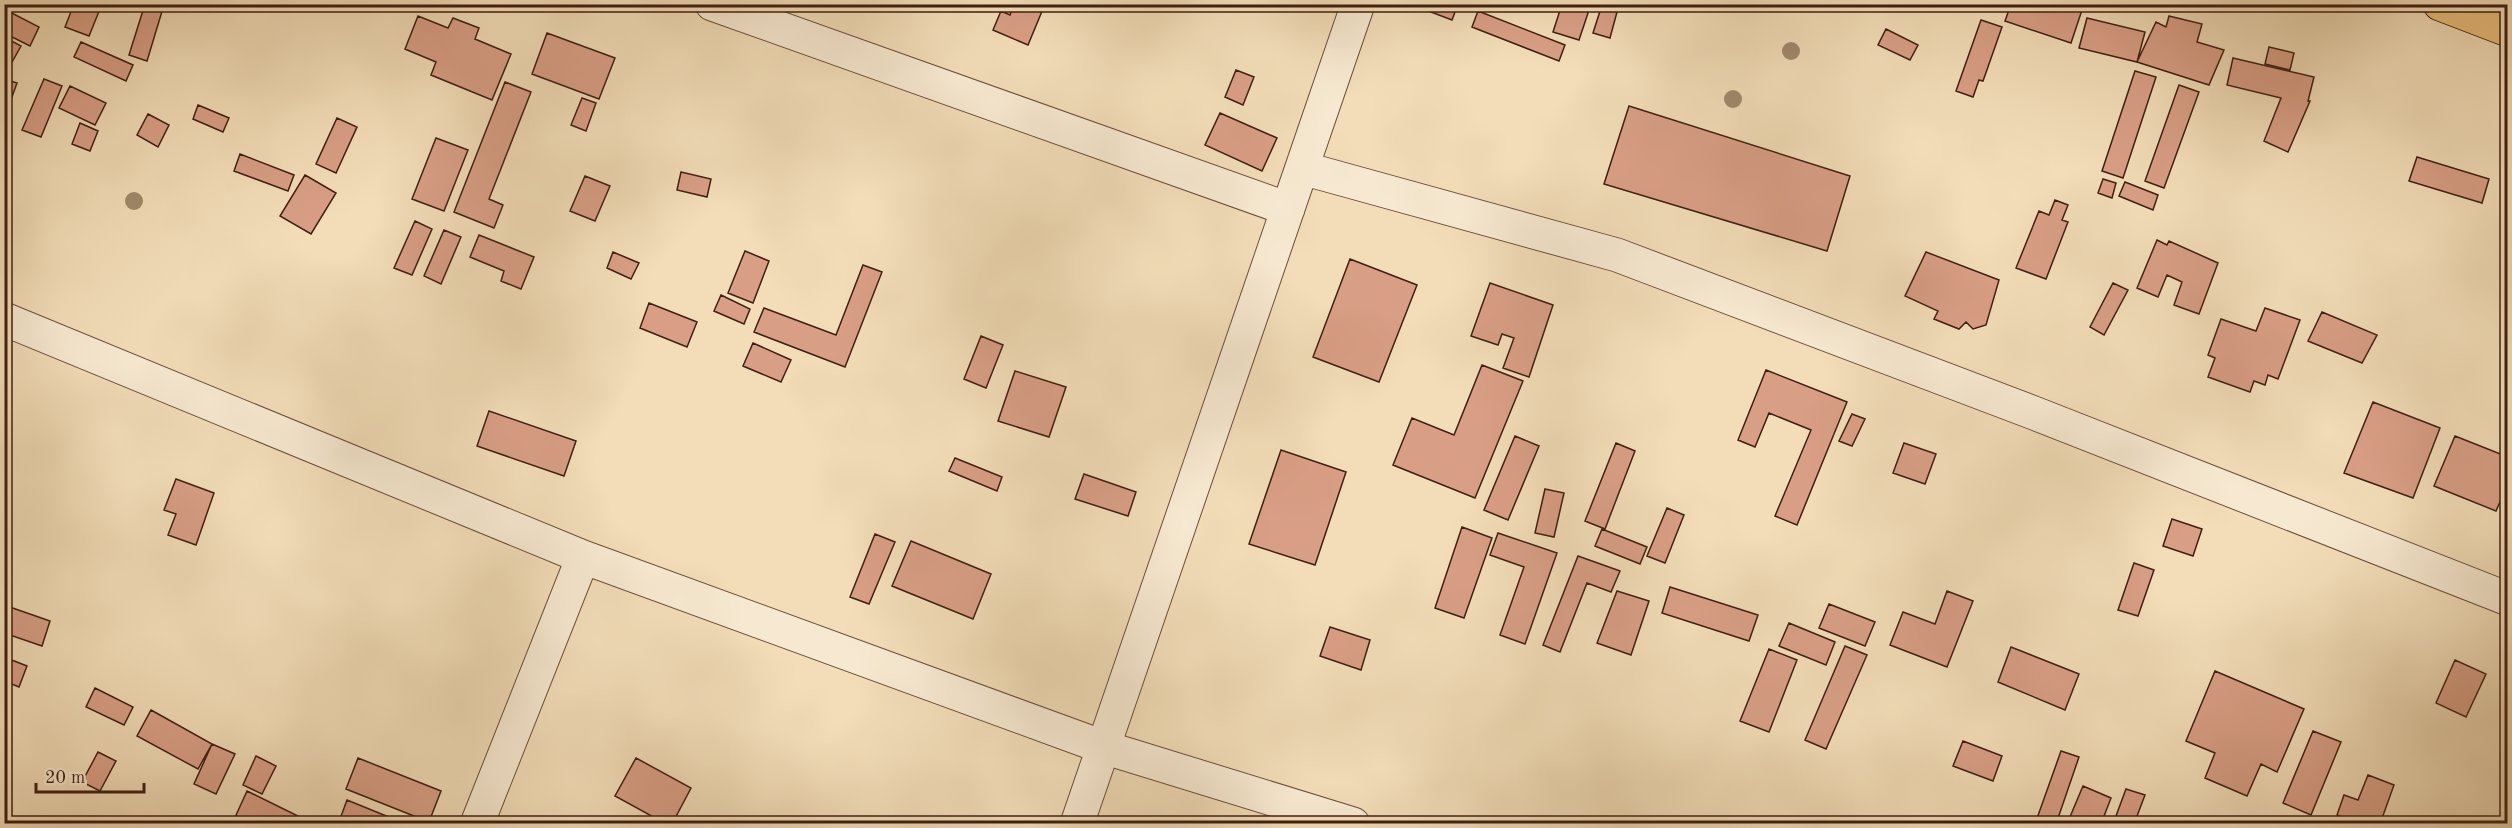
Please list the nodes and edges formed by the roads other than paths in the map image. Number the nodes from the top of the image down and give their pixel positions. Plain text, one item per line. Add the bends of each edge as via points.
1 (712, 4) edge
2 (1358, 4) edge
3 (2440, 4) edge
4 (2508, 30) edge
5 (1302, 168) junction
6 (1287, 209) junction
7 (4, 319) edge
8 (583, 557) junction
9 (2508, 599) edge
10 (1103, 747) junction
11 (477, 824) edge
12 (1077, 824) edge
13 (1353, 824) edge

1 - 6 street
2 - 5 street
3 - 4 highway
5 - 6 street
5 - 9 street via 1617,255
6 - 10 street
7 - 8 street
8 - 10 street
8 - 11 street
10 - 12 street
10 - 13 street

